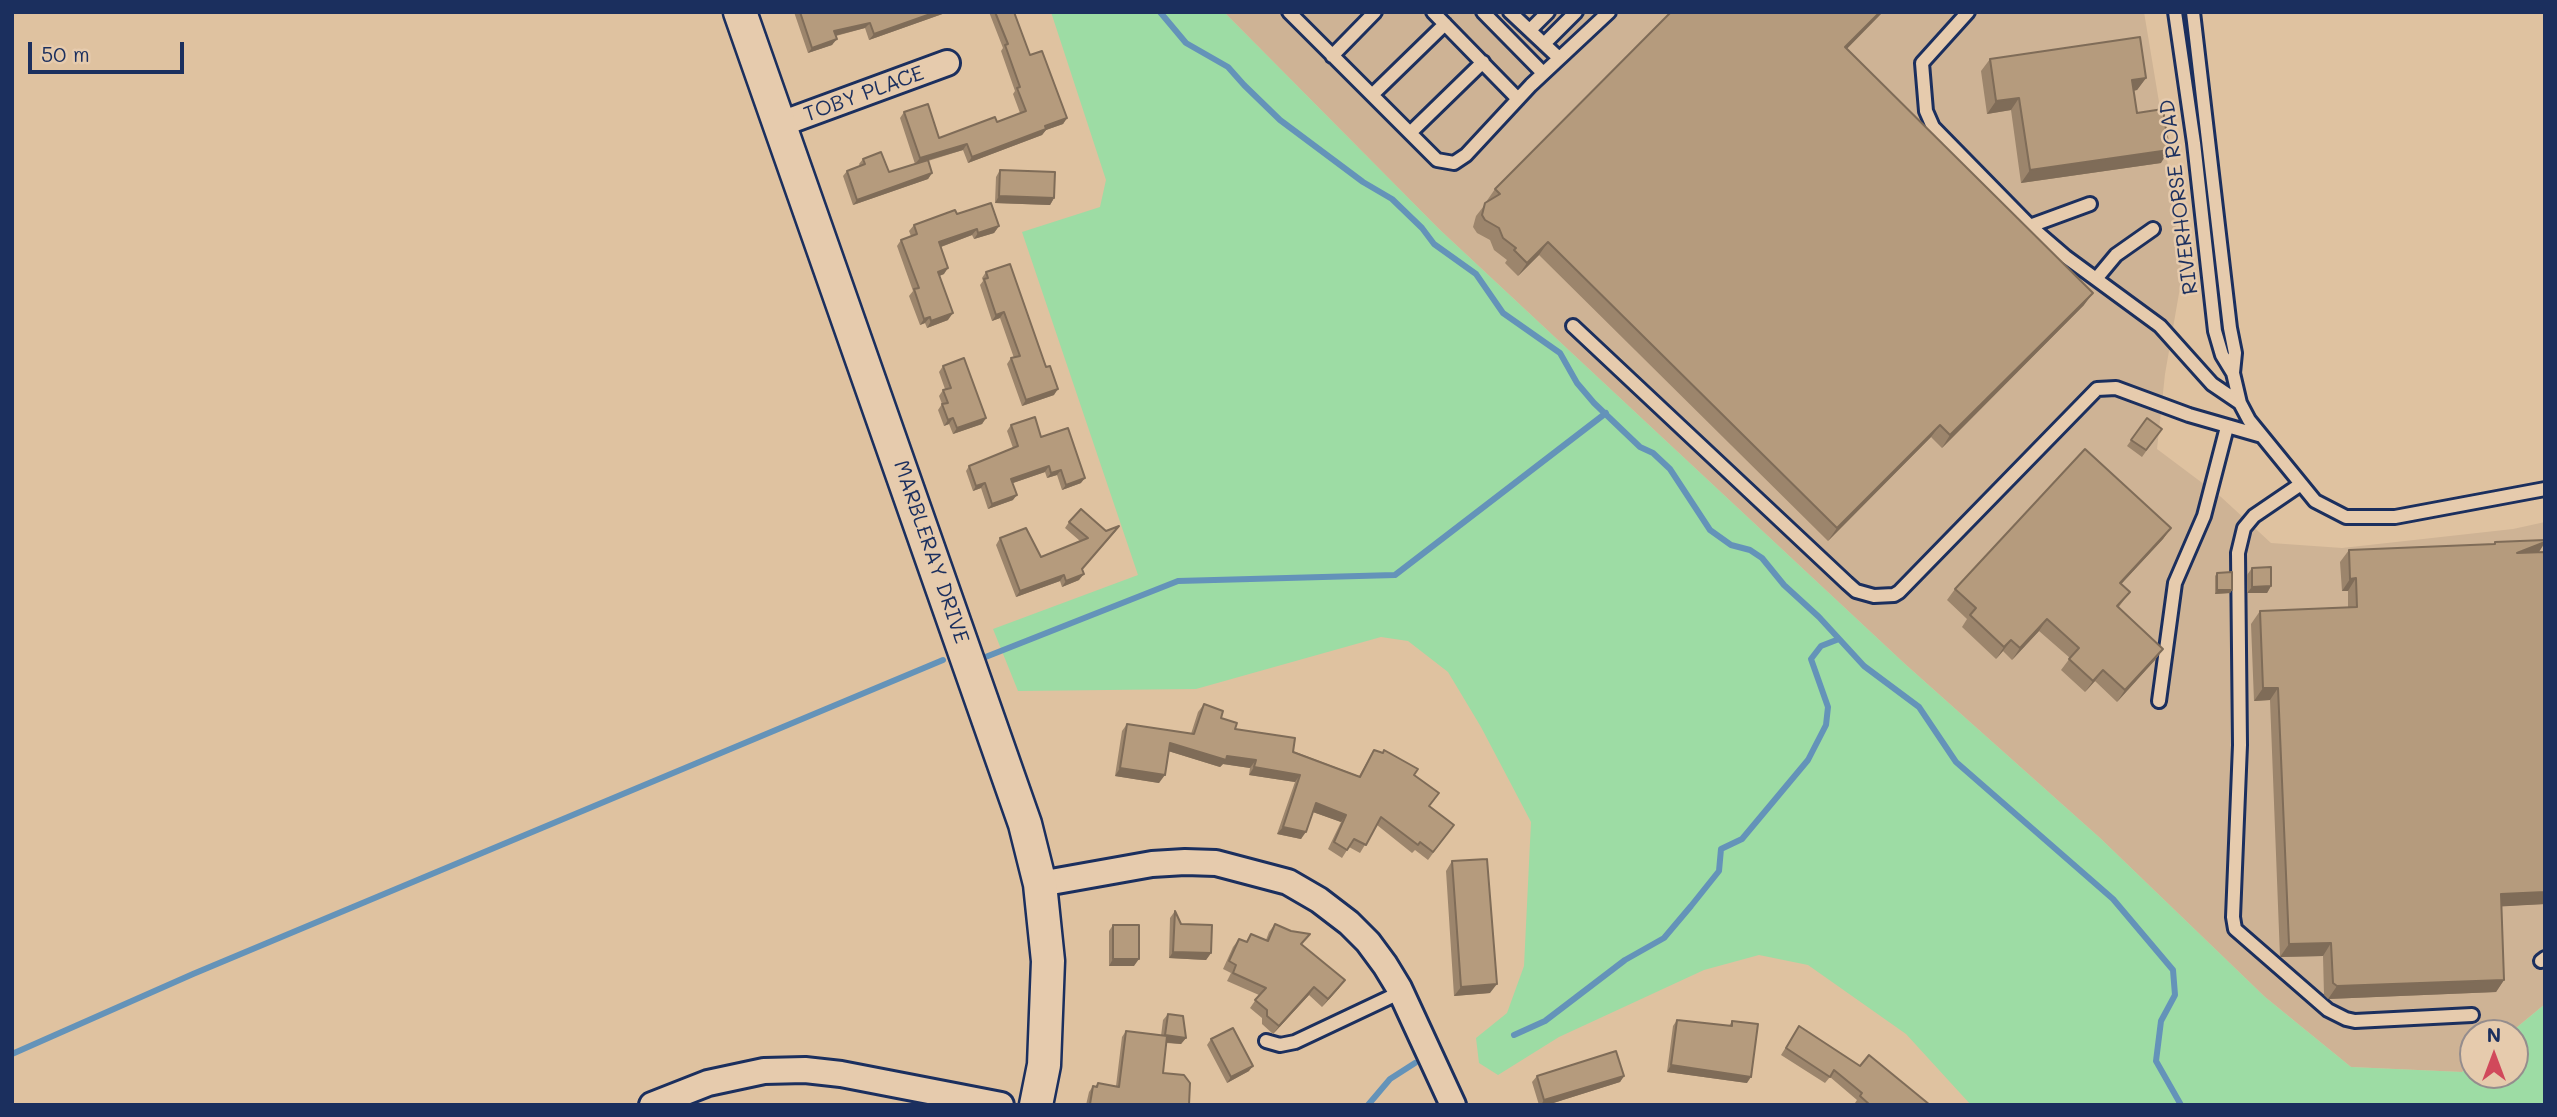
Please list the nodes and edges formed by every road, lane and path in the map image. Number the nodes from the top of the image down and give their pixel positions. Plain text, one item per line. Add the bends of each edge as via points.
1 (740, 12) edge
2 (1289, 12) edge
3 (1375, 12) edge
4 (1433, 12) edge
5 (1483, 12) edge
6 (1548, 12) edge
7 (1576, 12) edge
8 (1609, 12) edge
9 (1968, 12) edge
10 (2175, 12) edge
11 (2193, 12) edge
12 (1515, 14) edge
13 (1445, 24) junction
14 (1530, 30) junction
15 (1544, 44) junction
16 (1332, 55) junction
17 (1559, 58) junction
18 (1483, 62) junction
19 (947, 64) dead end
20 (1543, 73) junction
21 (1372, 95) junction
22 (1518, 99) junction
23 (781, 124) junction
24 (1410, 133) junction
25 (2090, 204) dead end
26 (2030, 226) junction
27 (2153, 229) dead end
28 (2096, 279) junction
29 (1573, 326) dead end
30 (2233, 373) junction
31 (2240, 403) junction
32 (2227, 427) junction
33 (2262, 436) junction
34 (2301, 484) junction
35 (2545, 489) edge
36 (2159, 701) dead end
37 (1040, 884) junction
38 (1401, 992) junction
39 (2472, 1016) dead end
40 (1266, 1041) dead end
41 (652, 1105) edge
42 (1001, 1105) edge
43 (1036, 1105) edge
44 (1453, 1105) edge

1 - 23 street, MARBLERAY DRIVE
2 - 16 lane
3 - 16 lane
4 - 13 lane
5 - 20 lane
6 - 14 lane
7 - 15 lane
8 - 17 lane
9 - 26 lane via 1922,63 1927,115 1938,134
10 - 30 lane, RIVERHORSE ROAD via 2214,331
11 - 30 lane, RIVERHORSE ROAD via 2235,353
12 - 14 lane
13 - 18 lane
13 - 21 lane
14 - 15 lane
15 - 17 lane
16 - 21 lane
17 - 20 lane
18 - 22 lane
18 - 24 lane
19 - 23 street, TOBY PLACE
20 - 22 lane
21 - 24 lane
22 - 24 lane via 1454,163 1437,160
23 - 37 street, MARBLERAY DRIVE via 1026,824
25 - 26 lane
26 - 28 lane
27 - 28 lane via 2116,255
28 - 31 lane via 2160,326 2212,384
29 - 32 lane via 1847,583 1874,596 1899,592 2093,390 2116,388
30 - 31 lane, RIVERHORSE ROAD
31 - 33 lane, RIVERHORSE ROAD
32 - 33 lane
32 - 36 lane via 2204,516 2175,583
33 - 34 lane, RIVERHORSE ROAD
34 - 35 lane, RIVERHORSE ROAD via 2315,501 2346,517 2395,517
34 - 39 lane via 2254,516 2238,553 2240,745 2235,929 2328,1010 2346,1018
37 - 38 street via 1185,862 1216,863 1289,882 1357,931
37 - 43 street, MARBLERAY DRIVE via 1048,1000
38 - 40 lane via 1295,1042 1280,1045
38 - 44 street
41 - 42 street via 708,1083 791,1070 841,1073

